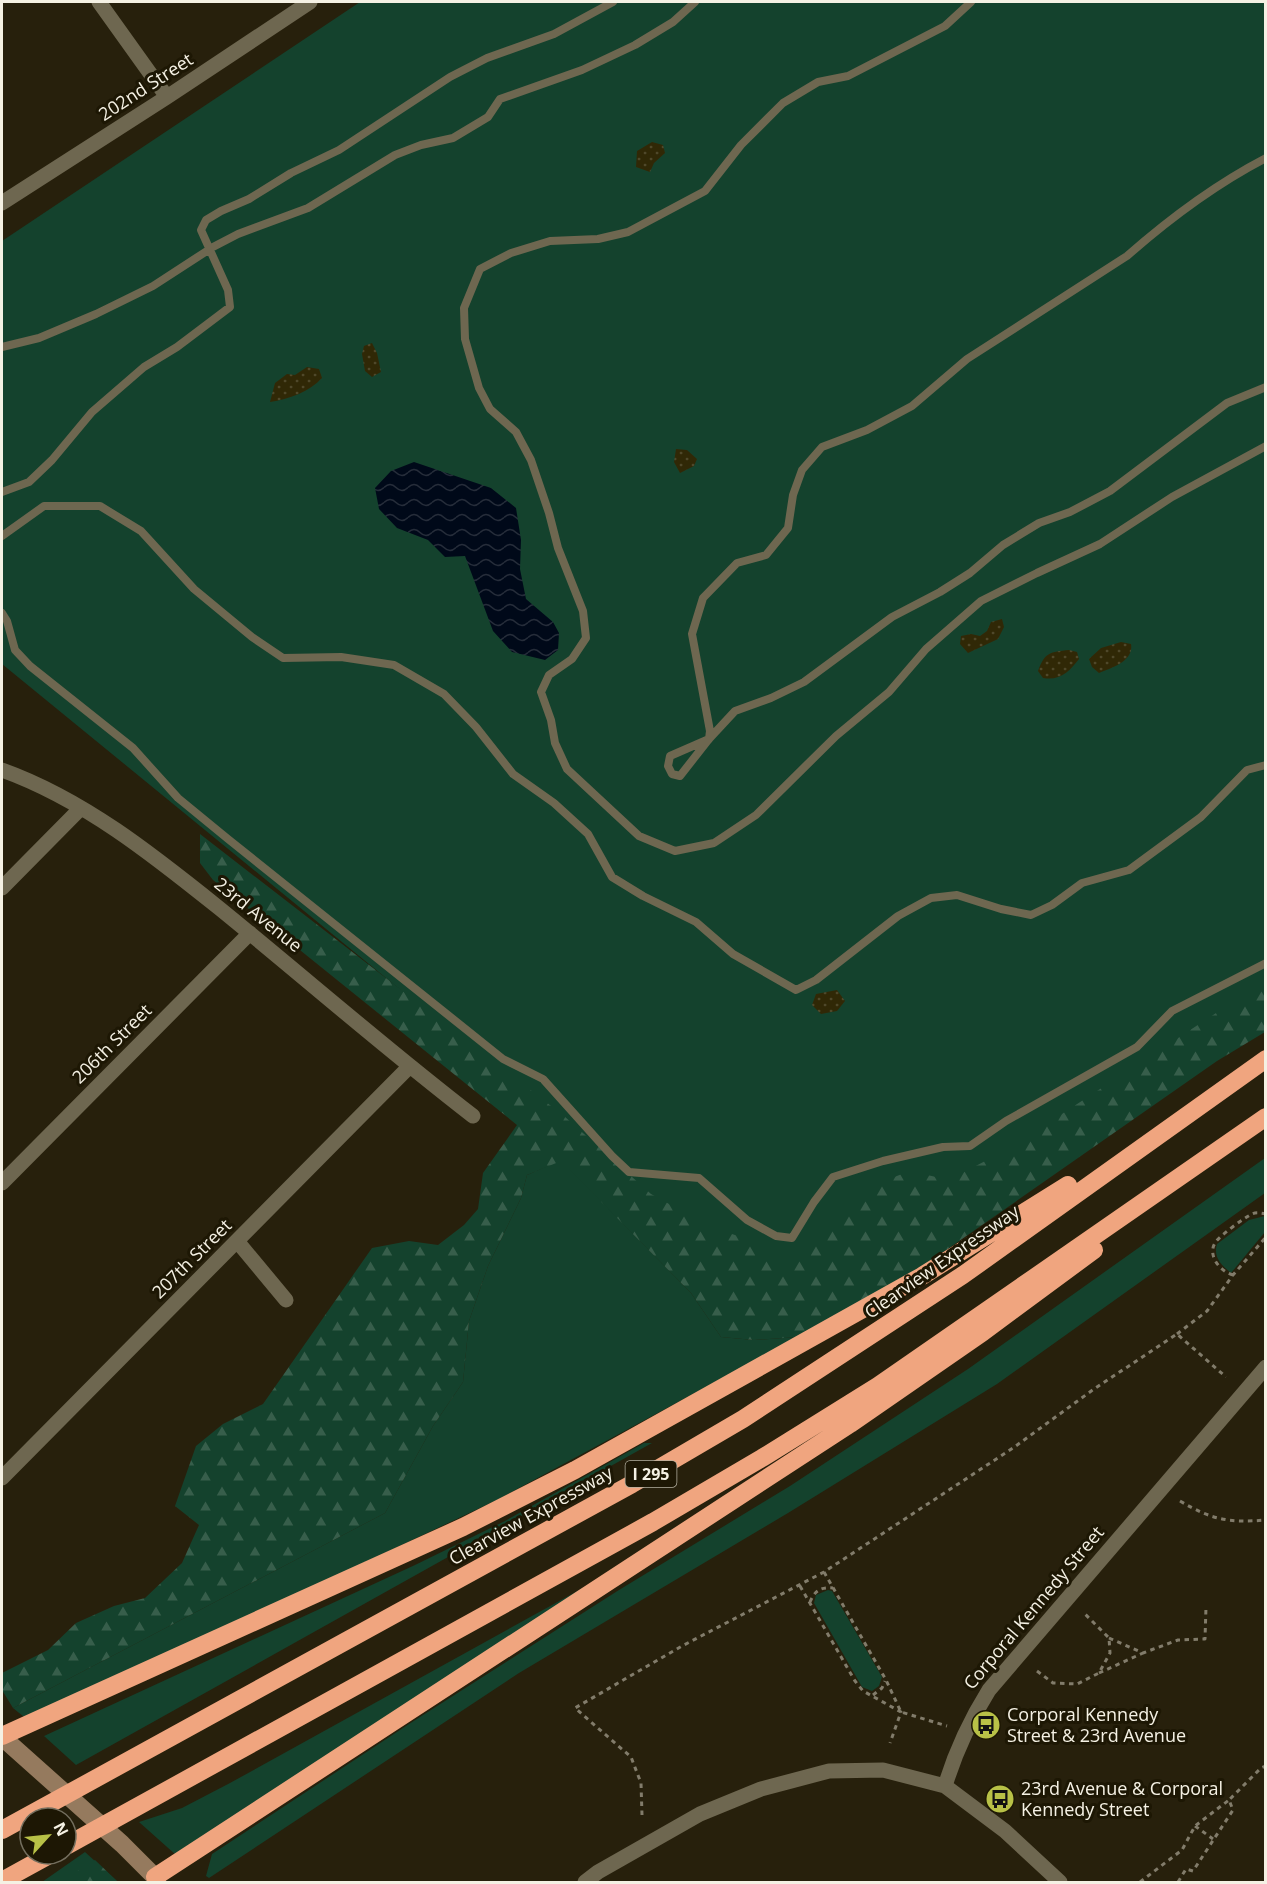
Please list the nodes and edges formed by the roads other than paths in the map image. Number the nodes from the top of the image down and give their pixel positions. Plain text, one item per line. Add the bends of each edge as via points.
1 (99, 2) edge
2 (310, 2) edge
3 (613, 2) edge
4 (695, 2) edge
5 (971, 2) edge
6 (167, 97) junction
7 (1266, 158) edge
8 (2, 203) edge
9 (210, 249) junction
10 (2, 347) edge
11 (1266, 387) edge
12 (1266, 446) edge
13 (2, 492) edge
14 (2, 536) edge
15 (2, 613) edge
16 (709, 739) junction
17 (1266, 765) edge
18 (2, 770) edge
19 (81, 808) junction
20 (2, 888) edge
21 (250, 933) junction
22 (1266, 963) edge
23 (1265, 1059) edge
24 (410, 1067) junction
25 (472, 1116) dead end
26 (1266, 1117) edge
27 (1266, 1126) edge
28 (2, 1183) edge
29 (237, 1241) junction
30 (286, 1300) dead end
31 (1266, 1366) edge
32 (2, 1478) edge
33 (2, 1737) edge
34 (945, 1786) junction
35 (2, 1830) edge
36 (78, 1839) edge
37 (29, 1866) edge
38 (2, 1881) edge
39 (156, 1881) edge
40 (585, 1882) edge
41 (1060, 1882) edge

1 - 6 street
2 - 6 street, 202nd Street
3 - 9 lane via 554,34 487,58 450,77 339,150 222,210 206,220 201,230
4 - 9 lane via 673,22 635,45 582,70 500,99 488,117 453,138 394,155 308,208 238,234
5 - 12 lane via 945,26 848,76 818,82 783,103 741,145 705,191 628,232 598,239 550,242 511,253 480,269 464,308 465,339 479,388 490,409 516,432 531,460 558,548 583,611 586,638 572,658 549,675 541,692 555,743 567,769 639,837 675,851 714,843 756,815 981,601 1100,544 1172,497
6 - 8 street, 202nd Street
7 - 16 lane via 1214,189 1118,262 967,359 912,406 867,430 822,447 802,470 788,528 766,555 737,563 703,598 692,634
9 - 10 lane via 153,286 96,314 39,338
9 - 13 lane via 228,290 230,307 144,367 92,412 29,482
11 - 16 lane via 1227,404 1110,491 1039,523 1003,545 970,573 892,617 804,682 735,711
14 - 17 lane via 44,506 100,506 141,531 194,589 252,638 283,657 341,657 394,665 444,694 513,774 588,834 612,877 696,922 733,954 796,990 816,980 898,916 931,898 957,895 1031,915 1082,883 1129,870 1201,817 1247,770
15 - 22 lane via 15,650 30,666 133,748 178,798 503,1059 543,1078 629,1172 699,1178 747,1220 776,1236 792,1238 833,1177 883,1161 970,1146 1006,1121 1137,1047 1172,1011
16 - 16 lane via 680,776 672,774 668,766 670,756
18 - 19 street, 23rd Avenue via 33,781
19 - 20 street
19 - 21 street, 23rd Avenue via 156,857
21 - 24 street, 23rd Avenue
21 - 28 street, 206th Street
23 - 33 highway via 922,1276 575,1470 463,1527
23 - 35 highway, Clearview Expressway / I 295 via 963,1275 743,1419 622,1490
24 - 25 street, 23rd Avenue
24 - 29 street, 207th Street
26 - 36 highway, I 295 via 878,1386 762,1458
27 - 39 highway via 850,1424
29 - 30 street
29 - 32 street, 207th Street
31 - 34 street, Corporal Kennedy Street via 989,1690 957,1747
33 - 39 street via 122,1844
34 - 40 street via 883,1770 829,1771 761,1789 700,1814
34 - 41 street via 1005,1831
37 - 38 highway

